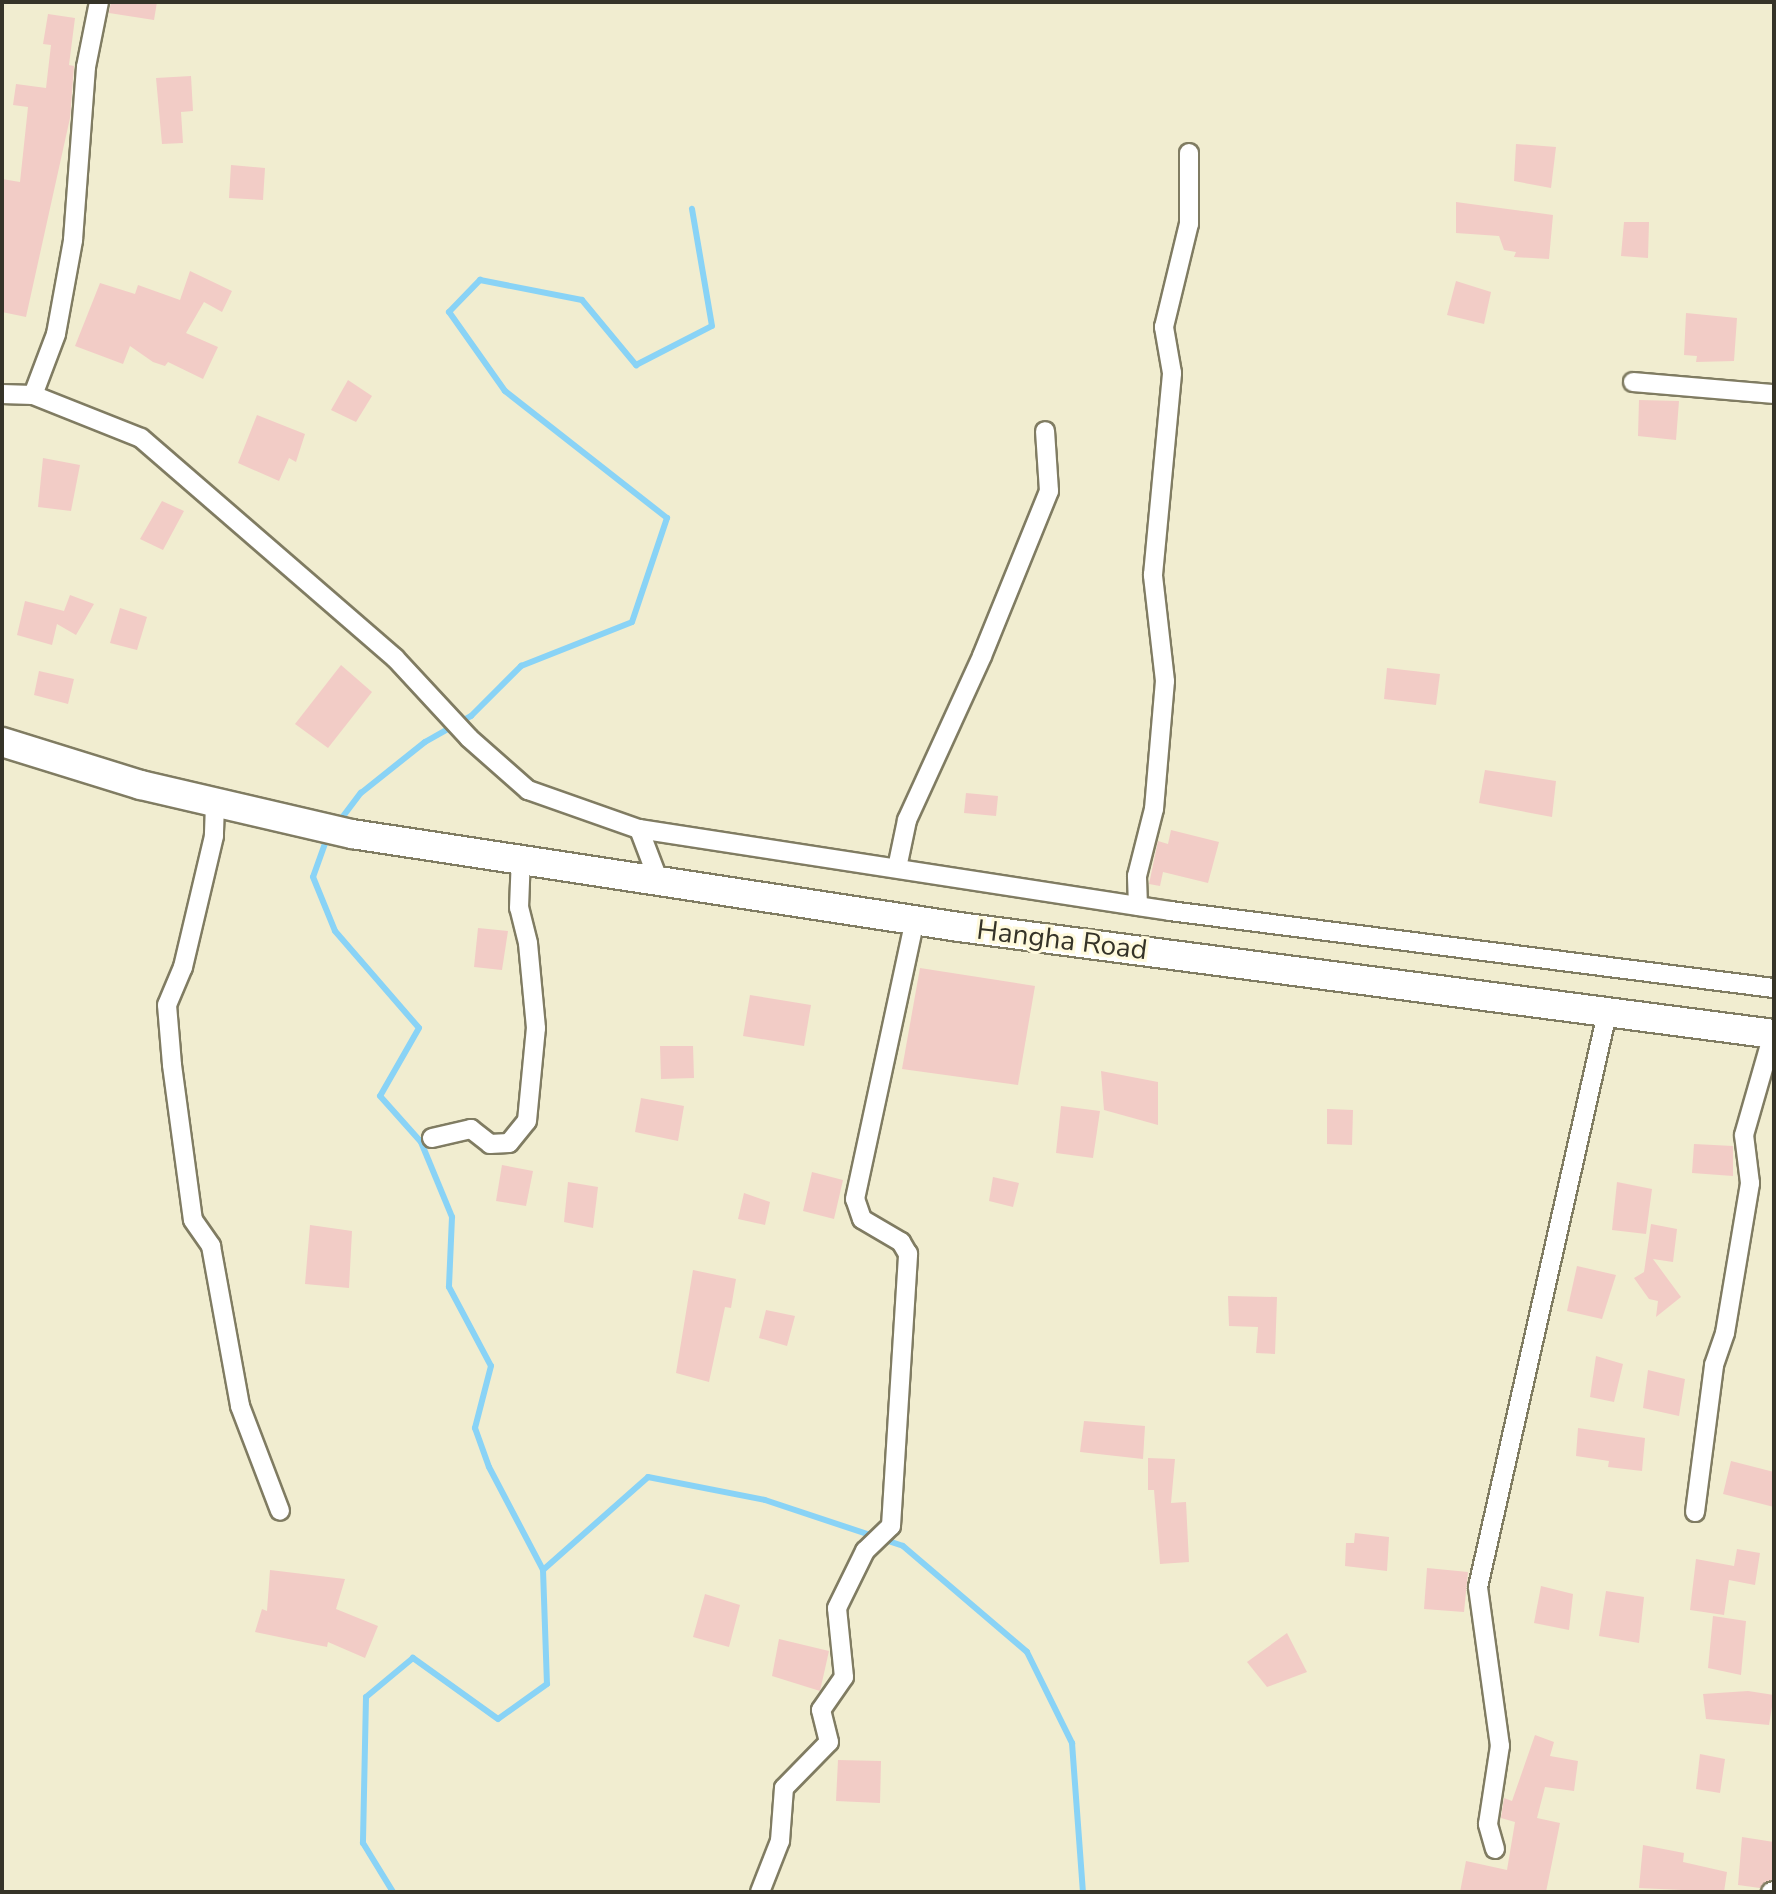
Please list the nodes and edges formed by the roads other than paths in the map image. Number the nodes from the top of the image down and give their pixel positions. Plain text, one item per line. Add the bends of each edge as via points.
1 (99, 2) edge
2 (1189, 153) dead end
3 (1633, 382) dead end
4 (2, 394) edge
5 (1774, 394) edge
6 (33, 395) junction
7 (1045, 431) dead end
8 (2, 742) edge
9 (215, 804) junction
10 (639, 829) junction
11 (521, 857) junction
12 (897, 868) junction
13 (658, 879) junction
14 (1138, 906) junction
15 (915, 918) junction
16 (1774, 988) edge
17 (1607, 1013) junction
18 (1774, 1034) edge
19 (432, 1138) dead end
20 (280, 1511) dead end
21 (1695, 1512) dead end
22 (1495, 1849) dead end
23 (760, 1892) edge

1 - 6 street via 86,67 73,240 56,334
2 - 14 street via 1189,224 1164,327 1172,373 1153,575 1165,681 1154,809 1137,876
3 - 5 street
4 - 6 street
6 - 10 street via 141,438 395,658 469,738 528,790
7 - 12 street via 1049,491 907,820
8 - 9 highway, Hangha Road
9 - 11 highway, Hangha Road via 310,827
9 - 20 street via 214,836 183,967 167,1005 172,1065 193,1220 211,1246 240,1406
10 - 12 street
10 - 13 street
11 - 13 highway, Hangha Road
11 - 19 street via 519,908 528,943 536,1028 527,1121 509,1143 490,1144 471,1129
12 - 14 street
13 - 15 highway, Hangha Road
14 - 16 street
15 - 17 highway, Hangha Road
15 - 23 street via 855,1199 862,1219 901,1242 908,1254 891,1526 865,1551 837,1608 844,1677 821,1710 829,1742 784,1788 780,1841
17 - 18 highway, Hangha Road
17 - 22 street via 1478,1587 1500,1746 1488,1824
18 - 21 street via 1744,1135 1750,1183 1725,1333 1714,1365

